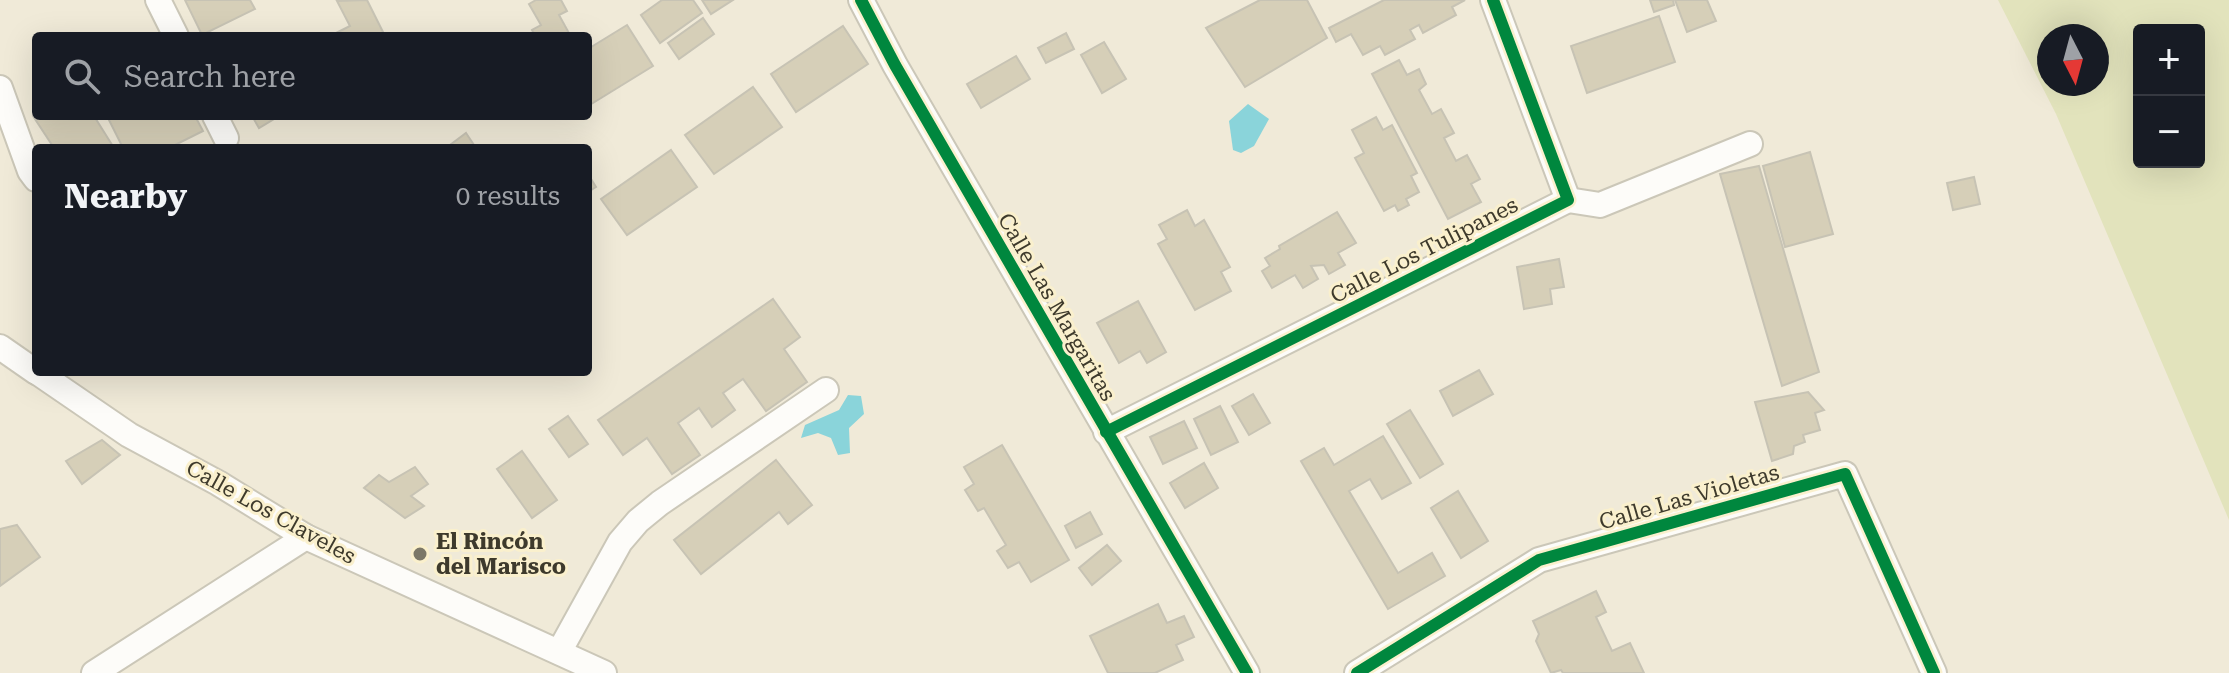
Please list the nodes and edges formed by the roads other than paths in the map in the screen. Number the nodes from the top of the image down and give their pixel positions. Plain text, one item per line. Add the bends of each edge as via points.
1 (158, 0) edge
2 (861, 0) edge
3 (1493, 0) edge
4 (174, 32) edge
5 (0, 88) edge
6 (217, 120) edge
7 (226, 138) dead end
8 (1750, 144) dead end
9 (32, 174) edge
10 (1568, 200) junction
11 (0, 347) edge
12 (32, 369) edge
13 (42, 376) edge
14 (826, 390) dead end
15 (1106, 432) junction
16 (306, 537) junction
17 (559, 652) junction
18 (94, 673) edge
19 (604, 673) edge
20 (1247, 673) edge
21 (1357, 673) edge
22 (1934, 673) edge

1 - 4 street
2 - 15 street, Calle Las Margaritas
3 - 10 street
5 - 9 street
6 - 7 street
8 - 10 street via 1600,205
10 - 15 street, Calle Los Tulipanes
11 - 12 street, Calle Los Claveles
13 - 16 street, Calle Los Claveles via 129,435
14 - 17 street via 638,521 620,542
15 - 20 street, Calle Las Margaritas
16 - 17 street, Calle Los Claveles
16 - 18 street
17 - 19 street, Calle Los Claveles
21 - 22 street, Calle Las Violetas via 1539,560 1845,474

